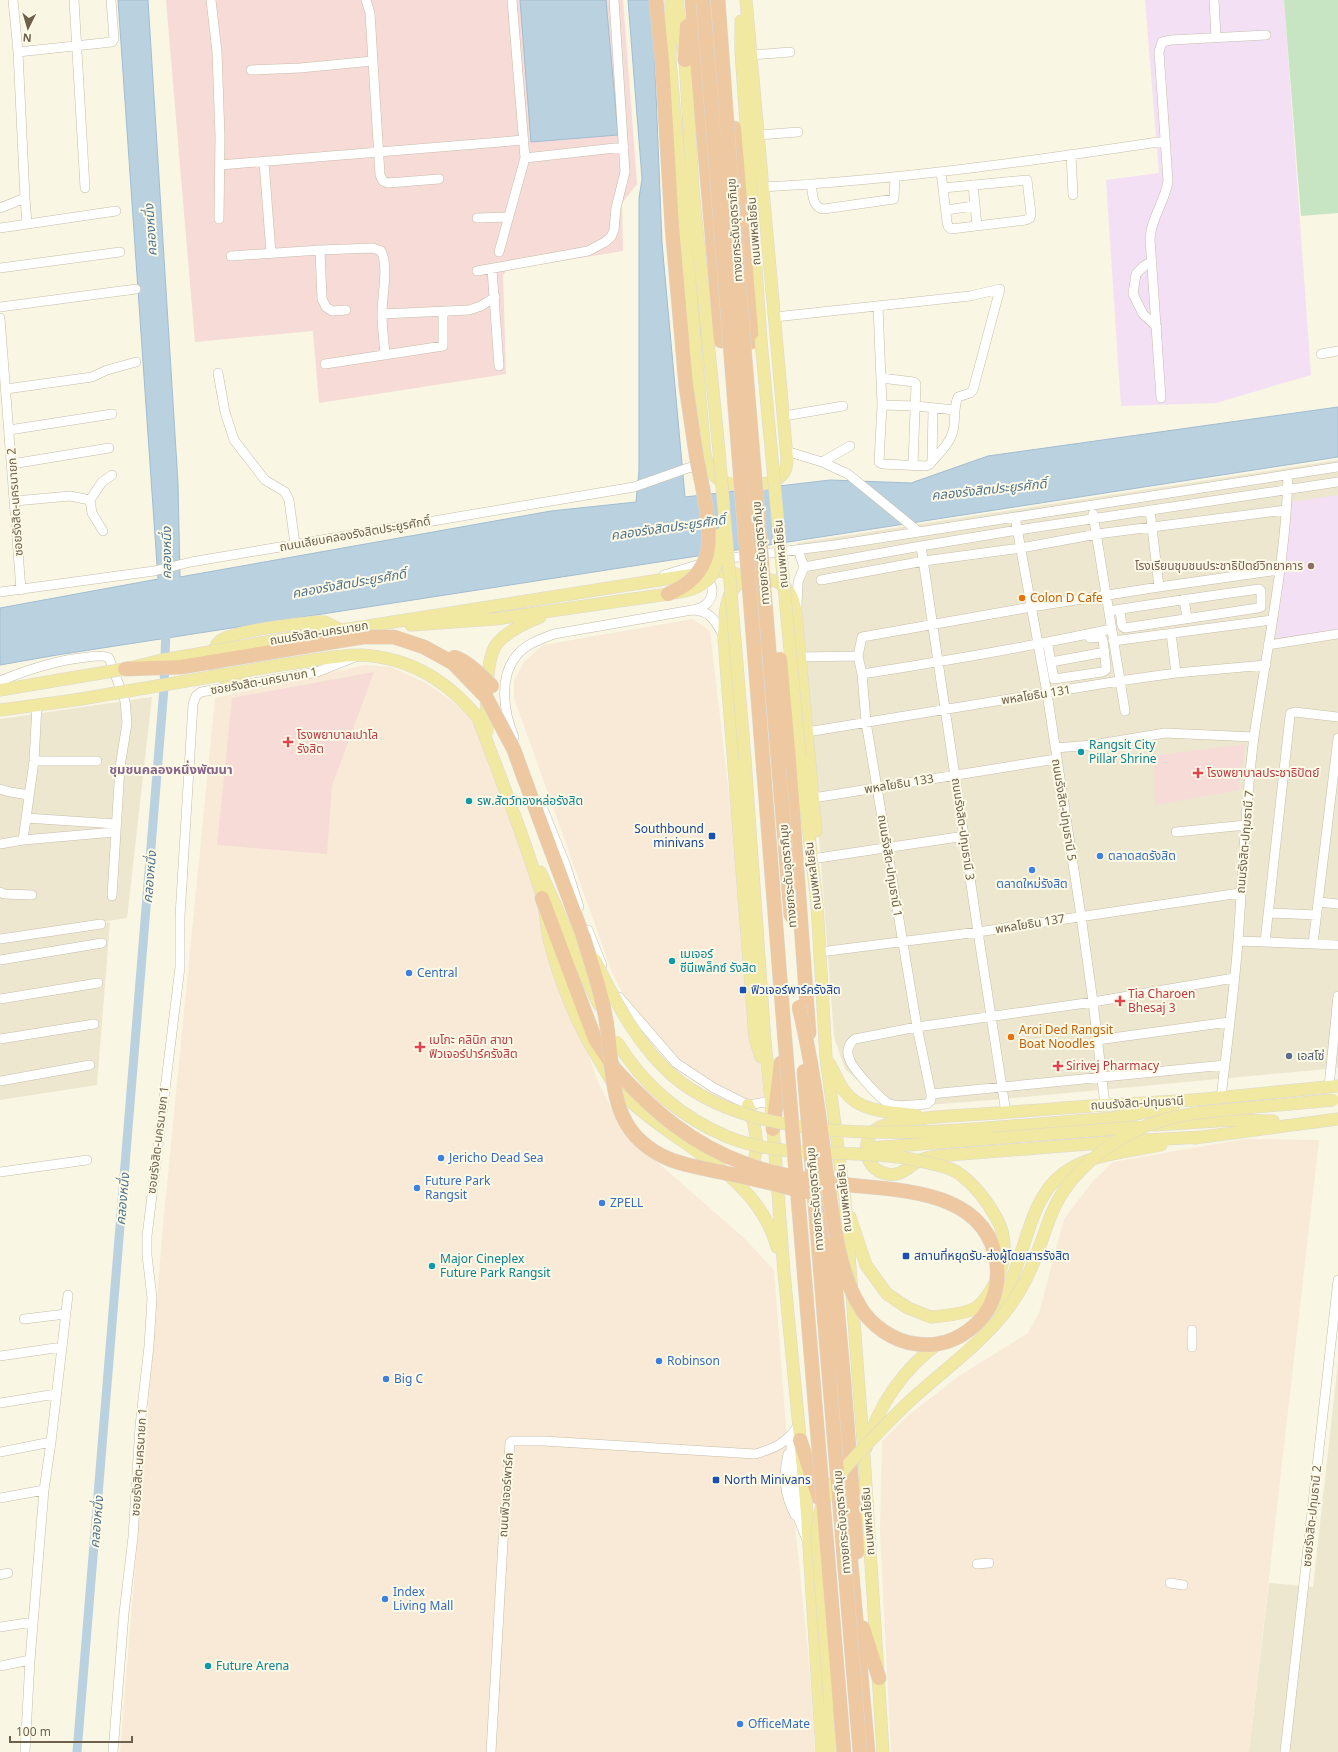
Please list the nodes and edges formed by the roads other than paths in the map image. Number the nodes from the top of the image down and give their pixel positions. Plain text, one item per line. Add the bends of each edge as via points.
1 (13, 0) edge
2 (74, 0) edge
3 (111, 0) edge
4 (212, 0) edge
5 (366, 0) edge
6 (512, 0) edge
7 (614, 0) edge
8 (656, 0) edge
9 (671, 0) edge
10 (677, 0) edge
11 (689, 0) edge
12 (692, 0) edge
13 (703, 0) edge
14 (718, 0) edge
15 (724, 0) edge
16 (741, 0) edge
17 (746, 0) edge
18 (1214, 0) edge
19 (1266, 35) dead end
20 (1216, 37) junction
21 (77, 46) junction
22 (18, 52) junction
23 (790, 52) dead end
24 (752, 55) junction
25 (685, 60) junction
26 (373, 61) junction
27 (251, 70) dead end
28 (798, 132) dead end
29 (758, 135) junction
30 (524, 140) junction
31 (1165, 141) junction
32 (624, 147) junction
33 (380, 152) junction
34 (1072, 154) junction
35 (525, 158) junction
36 (264, 162) junction
37 (220, 165) junction
38 (941, 172) junction
39 (895, 177) junction
40 (439, 179) dead end
41 (811, 184) junction
42 (972, 185) junction
43 (763, 187) junction
44 (85, 188) dead end
45 (943, 188) junction
46 (1073, 195) dead end
47 (25, 198) junction
48 (974, 206) junction
49 (0, 208) edge
50 (946, 210) junction
51 (116, 211) dead end
52 (508, 217) junction
53 (477, 218) dead end
54 (219, 219) dead end
55 (27, 224) junction
56 (977, 226) junction
57 (0, 228) edge
58 (320, 250) junction
59 (120, 252) dead end
60 (499, 252) dead end
61 (272, 253) junction
62 (231, 256) dead end
63 (1152, 262) junction
64 (0, 268) edge
65 (492, 268) junction
66 (477, 271) dead end
67 (136, 289) dead end
68 (495, 297) junction
69 (878, 306) junction
70 (0, 307) edge
71 (346, 310) dead end
72 (443, 312) junction
73 (382, 314) junction
74 (775, 317) junction
75 (0, 318) edge
76 (1157, 327) junction
77 (715, 341) junction
78 (757, 342) junction
79 (1338, 351) edge
80 (385, 354) junction
81 (1321, 354) dead end
82 (136, 362) dead end
83 (325, 364) dead end
84 (499, 366) dead end
85 (218, 373) dead end
86 (881, 378) junction
87 (6, 389) junction
88 (1161, 398) dead end
89 (882, 405) junction
90 (843, 406) dead end
91 (916, 406) junction
92 (933, 408) junction
93 (955, 410) junction
94 (112, 414) dead end
95 (784, 416) junction
96 (9, 430) junction
97 (850, 446) dead end
98 (109, 448) dead end
99 (719, 451) junction
100 (786, 451) junction
101 (932, 461) junction
102 (822, 462) junction
103 (12, 464) junction
104 (708, 464) junction
105 (913, 466) junction
106 (1338, 467) edge
107 (112, 475) dead end
108 (1288, 475) junction
109 (1338, 482) edge
110 (1287, 491) junction
111 (90, 500) junction
112 (16, 501) junction
113 (1092, 505) junction
114 (1150, 510) junction
115 (1286, 510) junction
116 (1015, 517) junction
117 (1094, 519) junction
118 (1153, 526) junction
119 (1018, 530) junction
120 (103, 531) dead end
121 (919, 532) junction
122 (1097, 534) junction
123 (296, 544) junction
124 (921, 546) junction
125 (1021, 548) junction
126 (798, 550) junction
127 (924, 561) junction
128 (804, 568) junction
129 (1278, 570) junction
130 (691, 575) junction
131 (757, 578) junction
132 (821, 580) dead end
133 (640, 584) junction
134 (1159, 587) junction
135 (21, 590) junction
136 (0, 592) edge
137 (668, 594) junction
138 (1106, 596) junction
139 (1184, 599) junction
140 (1031, 607) junction
141 (692, 610) junction
142 (1120, 610) junction
143 (552, 612) junction
144 (1108, 612) junction
145 (796, 613) junction
146 (1187, 618) junction
147 (1272, 620) junction
148 (934, 624) junction
149 (356, 628) junction
150 (1111, 629) junction
151 (341, 630) junction
152 (1171, 633) junction
153 (1338, 634) edge
154 (724, 639) junction
155 (1113, 641) junction
156 (1038, 646) junction
157 (1048, 646) junction
158 (1268, 646) junction
159 (428, 649) junction
160 (1105, 652) junction
161 (358, 655) junction
162 (858, 656) junction
163 (800, 657) junction
164 (939, 662) junction
165 (1050, 662) junction
166 (1266, 665) junction
167 (125, 669) junction
168 (1176, 673) junction
169 (862, 674) junction
170 (0, 681) edge
171 (1119, 681) junction
172 (242, 684) junction
173 (492, 686) dead end
174 (0, 690) edge
175 (1047, 693) junction
176 (37, 705) junction
177 (0, 710) edge
178 (946, 710) junction
179 (1125, 711) dead end
180 (1338, 717) edge
181 (866, 722) junction
182 (807, 732) junction
183 (1254, 737) junction
184 (1338, 738) edge
185 (488, 744) junction
186 (1055, 748) junction
187 (795, 759) junction
188 (1056, 759) junction
189 (34, 761) junction
190 (97, 761) dead end
191 (752, 761) junction
192 (956, 775) junction
193 (877, 787) junction
194 (0, 789) edge
195 (29, 795) junction
196 (813, 798) junction
197 (26, 818) junction
198 (749, 820) junction
199 (1246, 825) junction
200 (116, 828) junction
201 (1176, 832) dead end
202 (965, 836) junction
203 (522, 837) junction
204 (23, 840) junction
205 (0, 844) edge
206 (886, 848) junction
207 (818, 858) junction
208 (0, 892) edge
209 (816, 892) junction
210 (1240, 893) junction
211 (32, 895) dead end
212 (112, 896) dead end
213 (542, 898) junction
214 (1319, 902) junction
215 (1338, 904) edge
216 (1268, 913) junction
217 (1081, 916) junction
218 (1317, 916) junction
219 (746, 920) junction
220 (101, 924) dead end
221 (978, 932) junction
222 (583, 936) junction
223 (0, 939) edge
224 (1238, 941) junction
225 (902, 942) junction
226 (1265, 942) junction
227 (102, 944) dead end
228 (1313, 944) junction
229 (1338, 945) edge
230 (820, 952) junction
231 (0, 960) edge
232 (1234, 978) junction
233 (98, 983) dead end
234 (1338, 996) edge
235 (0, 999) edge
236 (1093, 1002) junction
237 (799, 1007) junction
238 (992, 1016) junction
239 (1229, 1022) junction
240 (94, 1024) dead end
241 (917, 1027) junction
242 (0, 1039) edge
243 (1097, 1040) junction
244 (826, 1057) junction
245 (781, 1064) junction
246 (90, 1065) dead end
247 (1225, 1065) junction
248 (1102, 1077) junction
249 (768, 1079) junction
250 (0, 1081) edge
251 (1333, 1086) edge
252 (1003, 1088) junction
253 (931, 1094) junction
254 (1221, 1098) junction
255 (1204, 1100) junction
256 (1336, 1100) edge
257 (771, 1101) junction
258 (748, 1105) junction
259 (1105, 1105) junction
260 (1006, 1113) junction
261 (935, 1117) junction
262 (1338, 1119) edge
263 (1308, 1122) junction
264 (773, 1129) junction
265 (1203, 1137) junction
266 (805, 1151) junction
267 (937, 1156) junction
268 (87, 1160) dead end
269 (0, 1172) edge
270 (734, 1179) junction
271 (845, 1200) junction
272 (784, 1272) junction
273 (1338, 1280) edge
274 (68, 1295) dead end
275 (66, 1314) junction
276 (24, 1320) dead end
277 (995, 1324) junction
278 (1192, 1330) dead end
279 (954, 1340) junction
280 (62, 1346) junction
281 (1192, 1347) dead end
282 (0, 1356) edge
283 (56, 1394) junction
284 (0, 1403) edge
285 (794, 1439) junction
286 (51, 1442) junction
287 (0, 1452) edge
288 (864, 1455) junction
289 (44, 1490) junction
290 (0, 1498) edge
291 (819, 1498) junction
292 (809, 1543) junction
293 (989, 1563) dead end
294 (977, 1564) dead end
295 (1170, 1583) dead end
296 (1183, 1585) dead end
297 (33, 1622) junction
298 (862, 1623) junction
299 (0, 1628) edge
300 (30, 1660) junction
301 (0, 1666) edge
302 (862, 1677) junction
303 (879, 1678) junction
304 (25, 1752) edge
305 (113, 1752) edge
306 (491, 1752) edge
307 (822, 1752) edge
308 (831, 1752) edge
309 (838, 1752) edge
310 (844, 1752) edge
311 (860, 1752) edge
312 (868, 1752) edge
313 (883, 1752) edge
314 (1285, 1752) edge

1 - 22 street
2 - 21 street
3 - 21 street via 113,41
4 - 37 street
5 - 26 street via 370,13
6 - 30 street
7 - 32 street
8 - 137 highway, bridge via 686,387 709,536 706,559 700,571 686,586
9 - 104 main road via 670,60
10 - 25 main road
11 - 25 highway
12 - 77 highway
13 - 310 highway, ทางยกระดับอุตราภิมุข, bridge
14 - 237 highway, ทางยกระดับอุตราภิมุข, bridge via 738,274
15 - 78 highway, ถนนพหลโยธิน
16 - 78 main road, ถนนพหลโยธิน via 741,51
17 - 24 main road
18 - 20 street
19 - 20 street
20 - 31 street via 1162,42 1159,52
21 - 22 street
21 - 44 street
22 - 47 street
23 - 24 street
24 - 29 main road
25 - 77 main road via 693,189
26 - 27 street
26 - 33 street
28 - 29 street
29 - 43 main road
30 - 33 street
30 - 35 street
31 - 34 street
31 - 63 street via 1168,181 1150,230
32 - 35 street
32 - 65 street via 625,172 618,195 611,237 588,251
33 - 36 street
33 - 40 street via 380,175 383,181 388,183
34 - 38 street
34 - 46 street
35 - 52 street
36 - 37 street
36 - 61 street
37 - 54 street
38 - 39 street
38 - 45 street
39 - 41 street
39 - 41 street via 894,198 824,210 815,204
41 - 43 street
42 - 45 street
42 - 48 street
42 - 56 street via 1027,180 1030,218
43 - 74 main road
45 - 50 street
47 - 49 street
47 - 55 street
48 - 50 street
48 - 56 street
50 - 56 street via 948,226 951,229
51 - 55 street
52 - 53 street
52 - 60 street
55 - 57 street
58 - 61 street
58 - 71 street via 322,299 326,307 332,310
58 - 73 street via 373,248 381,251 384,256
59 - 64 street
61 - 62 street
63 - 76 street
63 - 76 street via 1136,274 1133,294 1143,314
65 - 66 street
65 - 68 street
67 - 70 street
68 - 72 street via 469,310
68 - 84 street
69 - 74 street
69 - 86 street
69 - 93 street via 970,296 1000,289 973,390 958,397
72 - 73 street
72 - 80 street via 443,346
73 - 80 street
74 - 95 main road
75 - 87 street, ซอยรังสิต-นครนายก 2
76 - 88 street
77 - 99 main road
77 - 191 highway via 741,543
78 - 187 highway, ถนนพหลโยธิน, bridge via 768,538
79 - 81 street
80 - 83 street
82 - 87 street via 92,377
85 - 123 street via 225,412 234,440 265,480 285,492 289,500
86 - 89 street
86 - 91 street via 915,383
87 - 96 street, ซอยรังสิต-นครนายก 2
89 - 91 street
89 - 105 street via 879,462
90 - 95 street
91 - 92 street
91 - 105 street
92 - 93 street
92 - 101 street
93 - 101 street via 954,428 950,439
94 - 96 street
95 - 100 main road
96 - 103 street, ซอยรังสิต-นครนายก 2
97 - 102 street
98 - 103 street
99 - 137 main road, bridge via 718,565 714,574 700,586
99 - 191 main road, bridge
100 - 102 street
100 - 104 main road via 784,472 765,483 730,485 717,478
101 - 105 street via 926,466
102 - 121 street via 848,474
103 - 112 street, ซอยรังสิต-นครนายก 2
104 - 123 street, ถนนเลียบคลองรังสิตประยูรศักดิ์ via 688,468 634,487
106 - 108 street
107 - 111 street via 102,482
108 - 110 street, ถนนรังสิต-ปทุมธานี 7
108 - 113 street
109 - 110 street
110 - 114 street
110 - 115 street, ถนนรังสิต-ปทุมธานี 7
111 - 112 street via 70,496
111 - 120 street via 92,513
112 - 135 street, ซอยรังสิต-นครนายก 2
113 - 116 street
113 - 117 street
114 - 117 street
114 - 118 street
115 - 118 street
115 - 129 street, ถนนรังสิต-ปทุมธานี 7
116 - 119 street, ถนนรังสิต-ปทุมธานี 5
116 - 121 street
117 - 119 street
117 - 122 street
118 - 122 street
118 - 134 street
119 - 124 street
119 - 125 street, ถนนรังสิต-ปทุมธานี 5
121 - 126 street
122 - 125 street
122 - 138 street
123 - 135 street, ถนนเลียบคลองรังสิตประยูรศักดิ์ via 190,562 154,571
124 - 127 street, ถนนรังสิต-ปทุมธานี 3
124 - 128 street
125 - 127 street
125 - 140 street, ถนนรังสิต-ปทุมธานี 5
126 - 128 street
126 - 133 street via 700,562
127 - 132 street
127 - 148 street, ถนนรังสิต-ปทุมธานี 3
128 - 145 street via 798,582
129 - 134 street
129 - 147 street, ถนนรังสิต-ปทุมธานี 7
130 - 131 main road, ถนนรังสิต-นครนายก via 719,572
130 - 133 main road, ถนนรังสิต-นครนายก
130 - 141 street via 708,578 712,584 709,600 703,607
131 - 145 main road, ถนนรังสิต-นครนายก via 783,584 793,598
131 - 154 main road via 742,581 733,590 726,607
133 - 149 main road, ถนนรังสิต-นครนายก
134 - 138 street
135 - 136 street, ถนนเลียบคลองรังสิตประยูรศักดิ์
137 - 143 main road
138 - 140 street
138 - 144 street
139 - 142 street
139 - 146 street
139 - 146 street via 1259,589 1262,591 1261,607
140 - 148 street
140 - 156 street, ถนนรังสิต-ปทุมธานี 5
141 - 154 street via 706,612 711,616
141 - 258 street via 554,634 528,646 511,664 505,684 505,709 510,729 566,866 595,949 613,989 676,1063 714,1088
142 - 144 street
142 - 146 street via 1122,626 1125,628
143 - 149 main road via 445,623
143 - 185 main road via 516,627 496,645 489,664 486,713
144 - 150 street
145 - 163 main road, ถนนรังสิต-นครนายก
147 - 152 street
147 - 158 street, ถนนรังสิต-ปทุมธานี 7
148 - 162 street, ถนนรังสิต-ปทุมธานี 1 via 862,637
148 - 164 street, ถนนรังสิต-ปทุมธานี 3
149 - 151 main road, ถนนรังสิต-นครนายก
150 - 155 street
150 - 156 street
151 - 167 main road, ถนนรังสิต-นครนายก, bridge via 162,660
151 - 172 main road via 325,622 314,622 240,633 221,640 214,651 215,665 222,677
152 - 155 street
152 - 168 street
153 - 158 street
154 - 219 main road
155 - 171 street
156 - 157 street
156 - 164 street
156 - 175 street, ถนนรังสิต-ปทุมธานี 5
157 - 160 street via 1098,637 1103,639
157 - 165 street
158 - 166 street, ถนนรังสิต-ปทุมธานี 7
159 - 167 highway, bridge via 394,637 363,637 204,664
159 - 173 highway, bridge via 460,659
159 - 222 highway, bridge via 453,663 486,697 514,750
160 - 165 street
160 - 165 street via 1106,670 1102,672 1054,679
161 - 172 street, ซอยรังสิต-นครนายก 1 via 318,672
161 - 176 main road, bridge
161 - 185 main road via 383,657 409,664 432,676 468,705 478,718
162 - 163 street
162 - 169 street, ถนนรังสิต-ปทุมธานี 1
163 - 182 main road, ถนนรังสิต-นครนายก
164 - 169 street
164 - 178 street, ถนนรังสิต-ปทุมธานี 3
166 - 168 street, พหลโยธิน 131
166 - 183 street, ถนนรังสิต-ปทุมธานี 7
167 - 174 main road, ถนนรังสิต-นครนายก, bridge
168 - 171 street, พหลโยธิน 131
169 - 181 street, ถนนรังสิต-ปทุมธานี 1
170 - 200 street via 30,669 64,660 100,656 109,658 127,712
171 - 175 street, พหลโยธิน 131
171 - 179 street
172 - 305 street, ซอยรังสิต-นครนายก 1 via 201,692 193,704 180,916 180,967 146,1236 152,1298 150,1346 140,1426 134,1531 124,1613
175 - 178 street, พหลโยธิน 131
175 - 186 street, ถนนรังสิต-ปทุมธานี 5
176 - 177 main road
176 - 189 street
178 - 181 street, พหลโยธิน 131
178 - 192 street, ถนนรังสิต-ปทุมธานี 3
180 - 216 street via 1291,713
181 - 182 street, พหลโยธิน 131
181 - 193 street, ถนนรังสิต-ปทุมธานี 1
182 - 196 main road, ถนนรังสิต-นครนายก
183 - 186 street via 1165,733 1093,745
183 - 199 street, ถนนรังสิต-ปทุมธานี 7
184 - 214 street
185 - 203 main road
186 - 188 street, ถนนรังสิต-ปทุมธานี 5
187 - 209 main road, ถนนพหลโยธิน
187 - 302 highway, ถนนพหลโยธิน via 836,1398
188 - 192 street, พหลโยธิน 133
188 - 217 street, ถนนรังสิต-ปทุมธานี 5
189 - 190 street
189 - 195 street
191 - 198 main road
191 - 245 highway
192 - 193 street, พหลโยธิน 133
192 - 202 street, ถนนรังสิต-ปทุมธานี 3
193 - 196 street, พหลโยธิน 133
193 - 206 street, ถนนรังสิต-ปทุมธานี 1
194 - 195 street
195 - 197 street
196 - 207 main road, ถนนรังสิต-นครนายก
197 - 200 street
197 - 204 street
198 - 219 main road
198 - 249 main road
199 - 201 street
199 - 210 street, ถนนรังสิต-ปทุมธานี 7
200 - 204 street
200 - 212 street
202 - 206 street
202 - 221 street, ถนนรังสิต-ปทุมธานี 3
203 - 213 main road
203 - 266 main road, bridge via 559,910 586,978 627,1058 667,1101 694,1120 728,1137 768,1148
204 - 205 street
206 - 207 street
206 - 225 street, ถนนรังสิต-ปทุมธานี 1
207 - 209 main road, ถนนรังสิต-นครนายก
208 - 211 street
209 - 230 main road, ถนนพหลโยธิน
210 - 217 street, พหลโยธิน 137
210 - 224 street, ถนนรังสิต-ปทุมธานี 7
213 - 270 main road via 550,942 570,1006 585,1038 613,1082 645,1114
213 - 279 highway, bridge via 595,1038 614,1068 661,1116 720,1153 768,1172 924,1194 955,1205 979,1224 993,1247 998,1275 997,1286 992,1304 985,1314 974,1326
214 - 215 street
214 - 218 street
216 - 218 street
216 - 226 street
217 - 221 street, พหลโยธิน 137
217 - 236 street, ถนนรังสิต-ปทุมธานี 5
218 - 228 street
219 - 249 main road via 755,1038
220 - 223 street
221 - 225 street, พหลโยธิน 137
221 - 238 street, ถนนรังสิต-ปทุมธานี 3
222 - 255 main road, bridge via 617,1003 646,1048 673,1076 700,1094 764,1119 800,1126 875,1133 923,1133 1113,1118
222 - 298 highway, bridge via 607,1027 614,1092 621,1113 632,1133 646,1146 669,1159 807,1193 814,1198 824,1215 831,1242
224 - 226 street
224 - 232 street, ถนนรังสิต-ปทุมธานี 7
225 - 230 street, พหลโยธิน 137
225 - 241 street, ถนนรังสิต-ปทุมธานี 1
226 - 228 street
227 - 231 street
228 - 229 street
230 - 244 main road, ถนนพหลโยธิน
232 - 236 street
232 - 239 street, ถนนรังสิต-ปทุมธานี 7
233 - 235 street
234 - 251 street
236 - 238 street
236 - 243 street, ถนนรังสิต-ปทุมธานี 5
237 - 279 highway, bridge via 812,1065 836,1232 842,1261 856,1300 882,1330 909,1343 927,1346
237 - 311 highway, ทางยกระดับอุตราภิมุข, bridge
238 - 241 street
238 - 252 street, ถนนรังสิต-ปทุมธานี 3
239 - 243 street
239 - 247 street, ถนนรังสิต-ปทุมธานี 7
240 - 242 street
241 - 253 street, ถนนรังสิต-ปทุมธานี 1
241 - 253 street via 855,1039 848,1050 849,1058 885,1102 892,1105 927,1104 931,1100
243 - 248 street, ถนนรังสิต-ปทุมธานี 5
244 - 261 main road via 846,1093 863,1106 887,1112
244 - 271 main road, ถนนพหลโยธิน
245 - 264 highway
245 - 291 highway
246 - 250 street
247 - 248 street
247 - 254 street, ถนนรังสิต-ปทุมธานี 7
248 - 252 street
248 - 259 street, ถนนรังสิต-ปทุมธานี 5
249 - 257 main road
251 - 254 main road, ถนนรังสิต-ปทุมธานี
252 - 253 street
252 - 260 street, ถนนรังสิต-ปทุมธานี 3
254 - 255 main road, ถนนรังสิต-ปทุมธานี
255 - 259 main road, ถนนรังสิต-ปทุมธานี
256 - 277 main road, bridge via 1183,1115 1147,1125 1111,1145 1086,1165 1058,1199 1034,1263 1020,1291
257 - 258 street
257 - 264 main road
258 - 270 main road via 756,1135 755,1157 748,1173
259 - 260 main road, ถนนรังสิต-ปทุมธานี
260 - 261 main road, ถนนรังสิต-ปทุมธานี
261 - 267 main road via 925,1128 922,1142
261 - 267 main road via 890,1123 878,1128 866,1142 865,1153 870,1164 877,1170 894,1175 904,1172 925,1158
262 - 263 main road
263 - 265 main road
263 - 266 main road, bridge via 1232,1120
264 - 272 main road
265 - 267 main road
265 - 288 main road via 1105,1156 1085,1162 1058,1177 1047,1189 1033,1218 1012,1279 1002,1297 988,1312 941,1341 914,1364 879,1411
266 - 271 main road, bridge via 913,1159 942,1166 960,1174 988,1202 1000,1225 1005,1249 1001,1270 991,1290 977,1307 952,1316 931,1317 908,1308 887,1294 866,1265
268 - 269 street
270 - 272 main road via 765,1219 775,1239
271 - 288 main road, ถนนพหลโยธิน
272 - 285 main road via 799,1425
273 - 314 street, ซอยรังสิต-ปทุมธานี 2
274 - 275 street
275 - 276 street
275 - 280 street
277 - 279 highway, bridge
277 - 308 main road, bridge via 918,1393 856,1456 834,1482 821,1508 817,1538 830,1703
278 - 281 street
280 - 282 street
280 - 283 street
283 - 284 street
283 - 286 street
285 - 291 highway
285 - 292 main road
285 - 292 street via 796,1510
285 - 306 street, ถนนฟิวเจอร์พาร์ค via 755,1454 532,1440 510,1443
286 - 287 street
286 - 289 street
288 - 303 main road, ถนนพหลโยธิน
289 - 290 street
289 - 297 street
291 - 309 highway via 833,1650
292 - 307 main road
293 - 294 street
295 - 296 street
297 - 299 street
297 - 300 street
298 - 302 highway
298 - 303 highway
300 - 301 street
300 - 304 street
302 - 312 highway, ถนนพหลโยธิน
303 - 313 main road, ถนนพหลโยธิน

